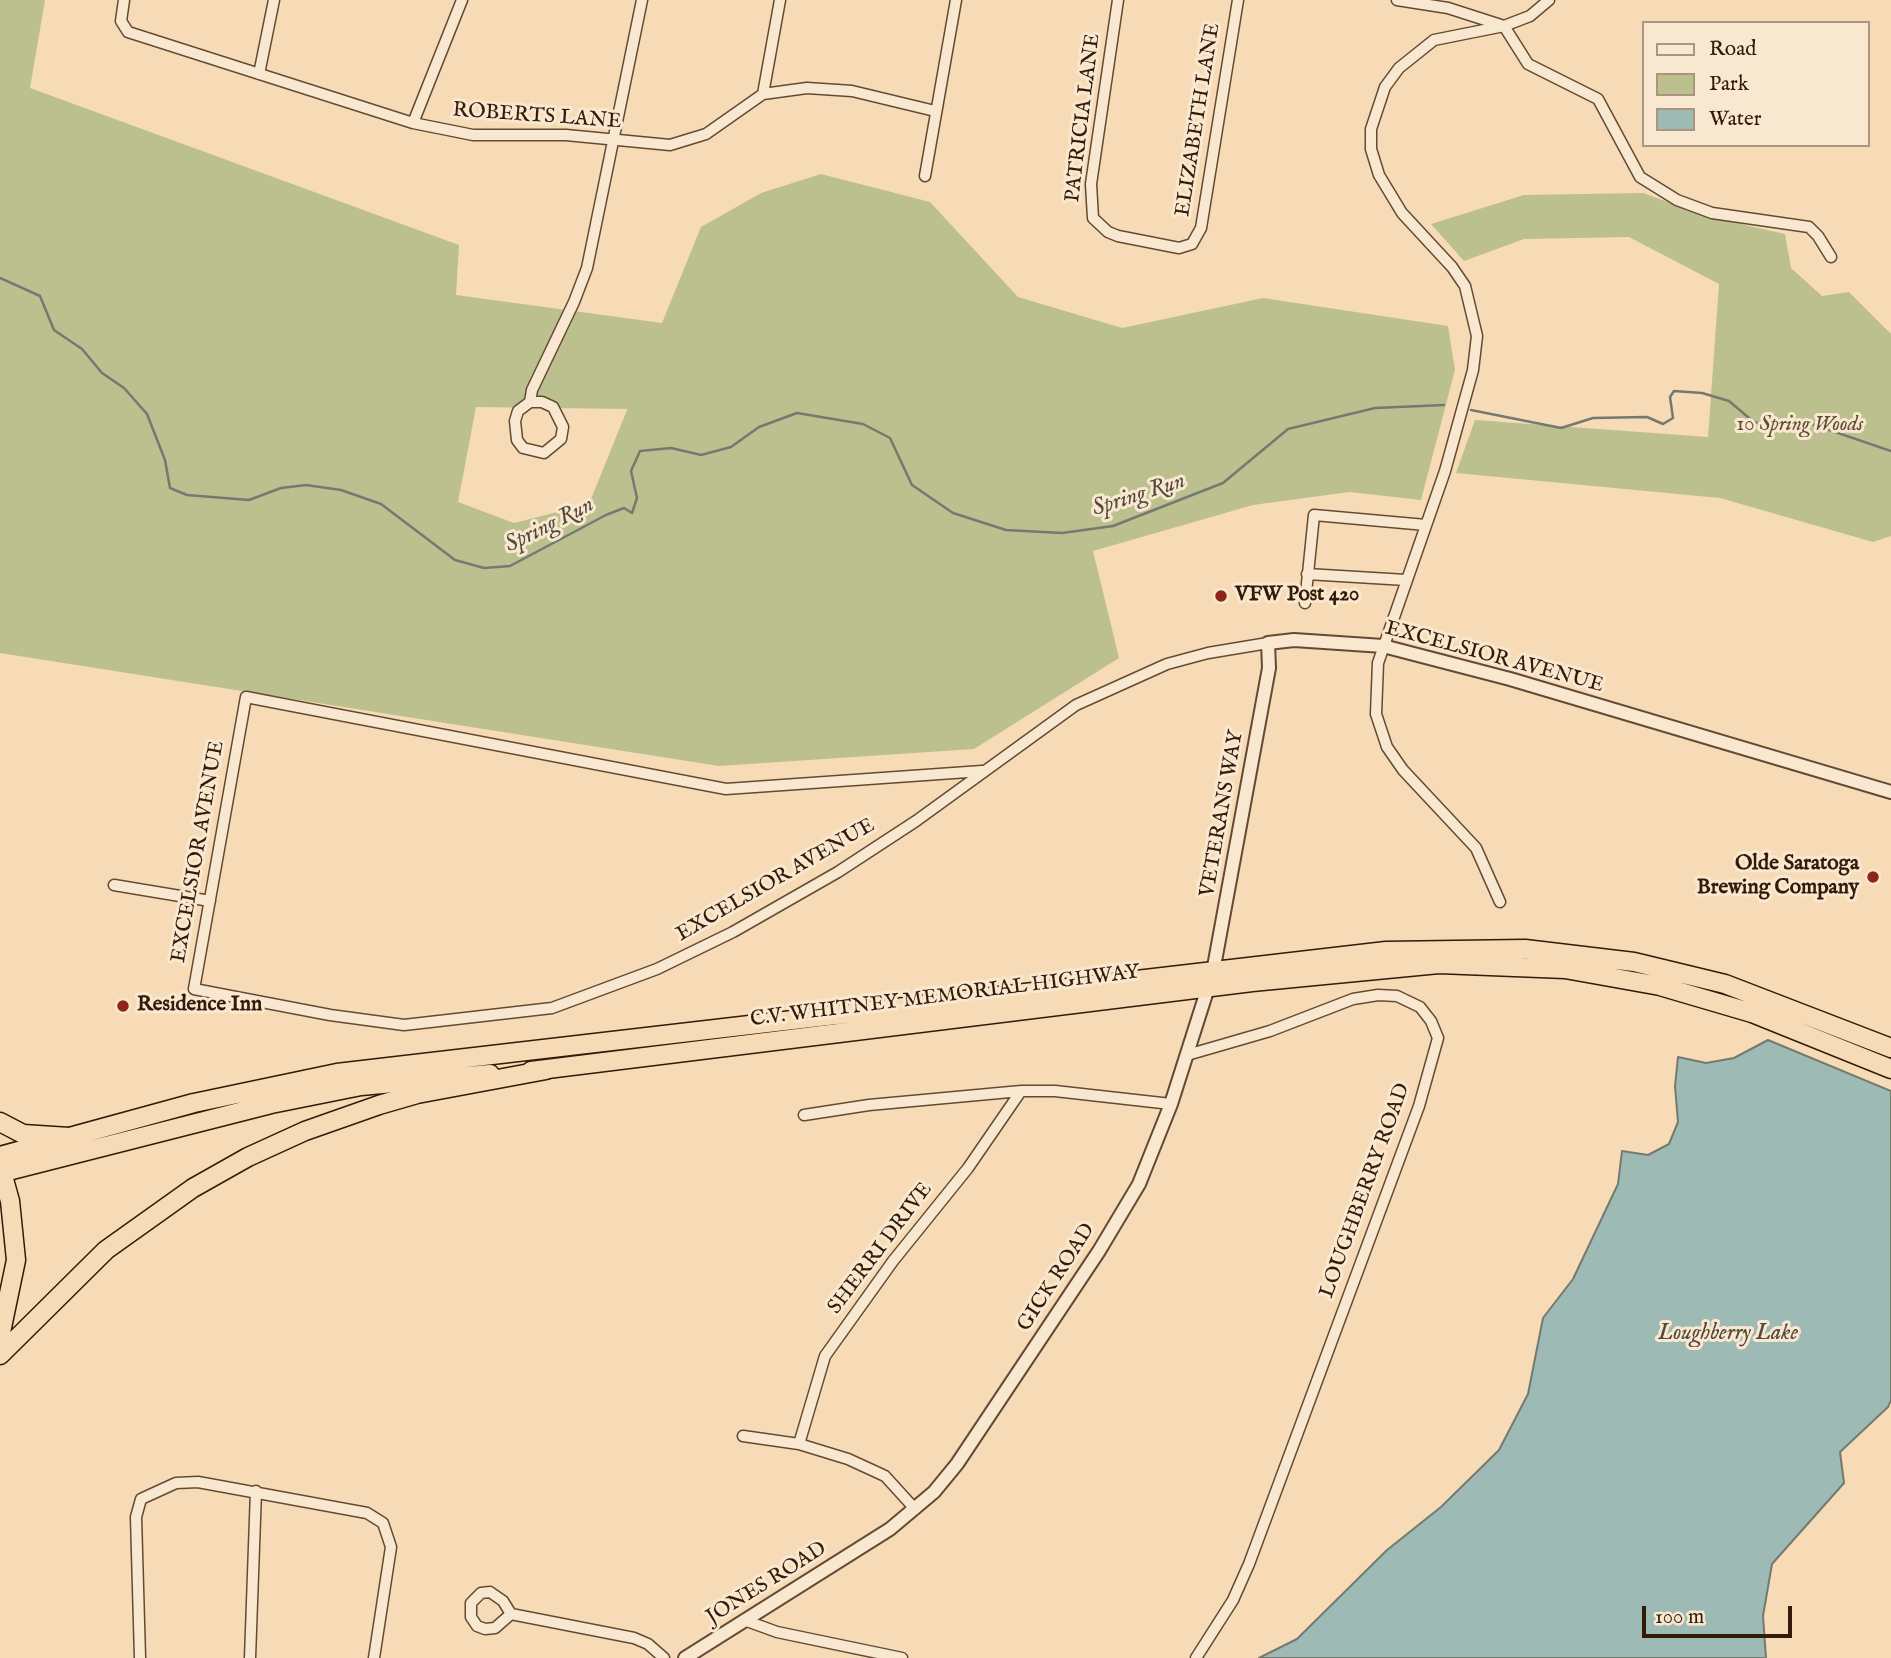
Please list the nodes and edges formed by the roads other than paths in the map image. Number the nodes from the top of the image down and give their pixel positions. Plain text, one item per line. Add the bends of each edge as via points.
1 (124, 0) edge
2 (274, 0) edge
3 (462, 0) edge
4 (642, 0) edge
5 (780, 0) edge
6 (956, 0) edge
7 (1118, 0) edge
8 (1238, 0) edge
9 (1397, 0) edge
10 (1549, 0) edge
11 (1448, 4) edge
12 (1504, 26) junction
13 (260, 74) junction
14 (763, 94) junction
15 (935, 111) junction
16 (413, 122) junction
17 (615, 140) junction
18 (925, 176) dead end
19 (1192, 244) joint
20 (1831, 257) dead end
21 (530, 402) junction
22 (1426, 525) junction
23 (1307, 574) junction
24 (1406, 580) junction
25 (1305, 603) dead end
26 (1268, 643) junction
27 (1383, 646) junction
28 (982, 771) junction
29 (1891, 792) edge
30 (114, 885) dead end
31 (210, 901) junction
32 (1500, 902) dead end
33 (1210, 981) junction
34 (1891, 1048) edge
35 (1187, 1055) junction
36 (1891, 1069) edge
37 (546, 1070) junction
38 (1021, 1091) junction
39 (1171, 1104) junction
40 (804, 1115) dead end
41 (0, 1122) edge
42 (69, 1137) junction
43 (1, 1167) edge
44 (0, 1337) edge
45 (0, 1355) edge
46 (743, 1436) dead end
47 (799, 1444) junction
48 (256, 1491) junction
49 (915, 1508) junction
50 (869, 1543) joint
51 (511, 1614) dead end
52 (744, 1620) junction
53 (872, 1655) edge
54 (140, 1658) edge
55 (250, 1658) edge
56 (374, 1658) edge
57 (664, 1658) edge
58 (685, 1658) edge
59 (902, 1658) edge
60 (1196, 1658) edge

1 - 13 street, ROBERTS LANE via 121,21 134,34
2 - 13 street
3 - 16 street
4 - 17 street
5 - 14 street
6 - 15 street
7 - 19 street, PATRICIA LANE via 1091,184 1093,218 1118,236 1179,247
8 - 19 street, ELIZABETH LANE via 1201,228
9 - 11 street
10 - 12 street via 1530,16
11 - 12 street
12 - 20 street via 1528,64 1598,99 1640,177 1677,200 1712,213 1809,227
12 - 22 street via 1434,40 1412,56 1385,87 1371,129 1379,175 1402,213 1458,276 1477,336 1473,370
13 - 16 street, ROBERTS LANE
14 - 15 street, ROBERTS LANE via 807,88 852,91
14 - 17 street, ROBERTS LANE via 706,134 684,142 657,146
15 - 18 street
16 - 17 street, ROBERTS LANE via 473,135
17 - 21 street via 587,268
21 - 21 street via 519,411 514,431 523,448 544,453 561,439 563,427 553,407
22 - 23 street via 1314,515
22 - 24 street
23 - 24 street
23 - 25 street
24 - 27 street
26 - 27 street, EXCELSIOR AVENUE via 1294,640
26 - 28 street, EXCELSIOR AVENUE via 1208,653 1125,681 1076,705
26 - 33 street, VETERANS WAY via 1269,668
27 - 29 street, EXCELSIOR AVENUE via 1510,678
27 - 32 street via 1376,687 1382,737 1403,770 1476,848
28 - 31 street, EXCELSIOR AVENUE via 838,872 733,932 657,969 552,1008 404,1025 194,989
28 - 31 street, EXCELSIOR AVENUE via 726,789 246,697
30 - 31 street
33 - 34 highway, C.V. WHITNEY MEMORIAL HIGHWAY via 1330,956 1426,948 1570,953 1634,962 1725,984
33 - 35 street, GICK ROAD
33 - 36 highway, C.V. WHITNEY MEMORIAL HIGHWAY via 1439,964 1565,969 1717,1001
33 - 37 highway, C.V. WHITNEY MEMORIAL HIGHWAY
33 - 42 highway, C.V. WHITNEY MEMORIAL HIGHWAY via 337,1073 194,1103
35 - 39 street, GICK ROAD
35 - 60 street, LOUGHBERRY ROAD via 1353,999 1378,995 1397,996 1420,1007 1438,1038 1419,1106 1249,1564 1223,1618
37 - 43 highway, C.V. WHITNEY MEMORIAL HIGHWAY via 361,1086
37 - 45 highway via 416,1094 305,1131 248,1157 193,1188 106,1250
38 - 39 street
38 - 40 street
38 - 47 street, SHERRI DRIVE via 825,1356
39 - 49 street, GICK ROAD via 1139,1184 1099,1251 957,1464
41 - 42 highway via 23,1134
42 - 43 highway, C.V. WHITNEY MEMORIAL HIGHWAY
43 - 44 highway via 10,1200 16,1260
46 - 47 street
47 - 49 street via 885,1476
48 - 54 street via 176,1483 141,1499 136,1517
48 - 55 street
48 - 56 street via 367,1513 383,1523 391,1547
49 - 50 street, GICK ROAD
50 - 52 street, JONES ROAD
51 - 57 street via 634,1638
52 - 53 street
52 - 58 street, JONES ROAD
53 - 59 street

